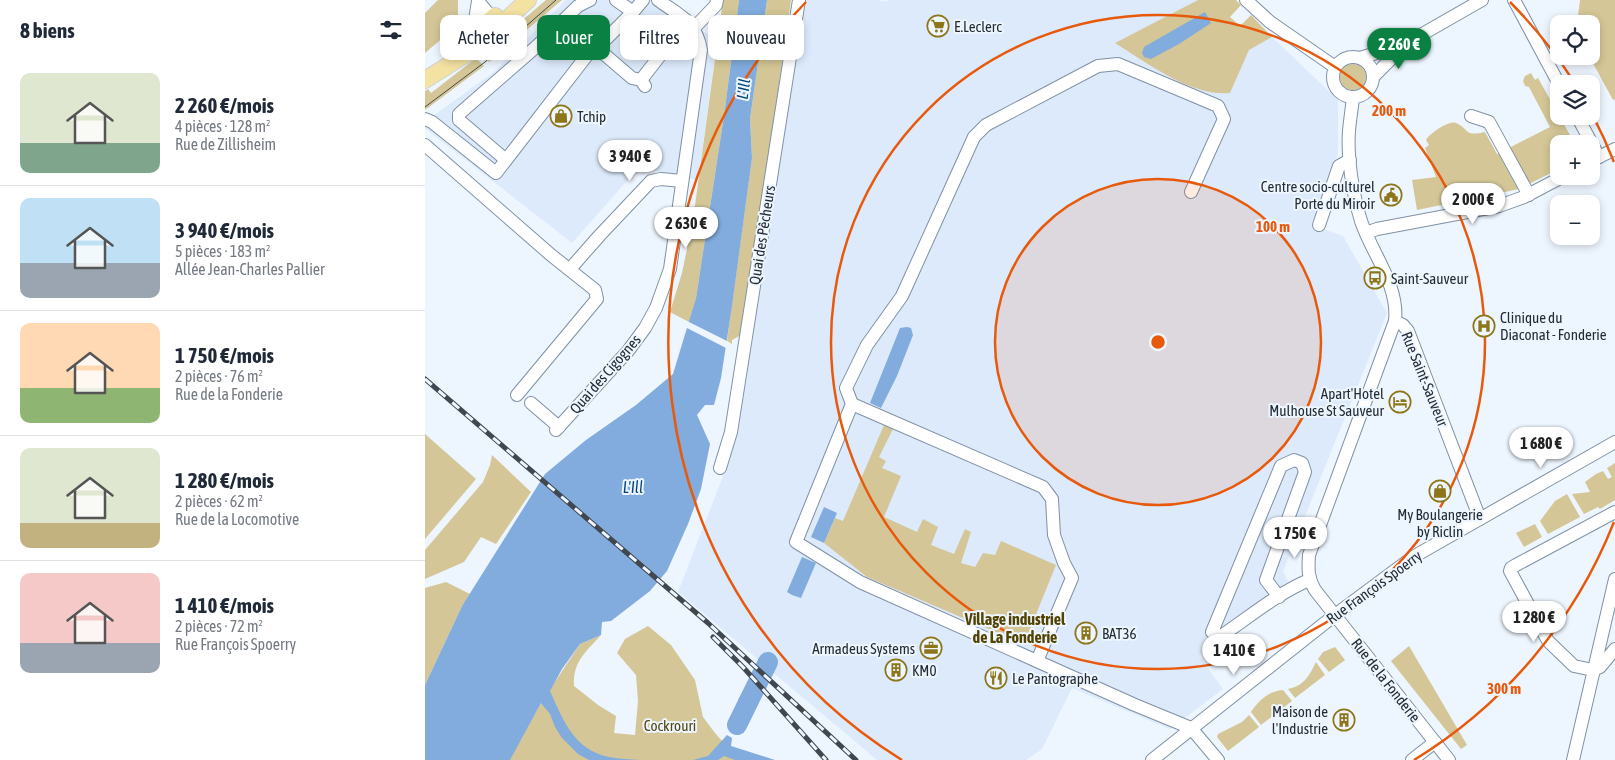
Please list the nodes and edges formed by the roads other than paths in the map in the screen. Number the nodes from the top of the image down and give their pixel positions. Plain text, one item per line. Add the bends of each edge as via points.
1 (478, 0) edge
2 (513, 0) edge
3 (528, 0) edge
4 (590, 0) edge
5 (616, 0) edge
6 (643, 0) edge
7 (658, 0) edge
8 (717, 0) edge
9 (799, 0) edge
10 (1246, 0) edge
11 (1482, 0) edge
12 (1514, 0) edge
13 (633, 12) junction
14 (476, 15) edge
15 (490, 15) edge
16 (496, 15) edge
17 (678, 15) edge
18 (698, 18) edge
19 (610, 35) edge
20 (698, 38) edge
21 (1405, 44) junction
22 (1360, 58) junction
23 (610, 59) edge
24 (447, 60) edge
25 (584, 60) edge
26 (659, 60) edge
27 (1335, 67) junction
28 (1554, 75) edge
29 (429, 77) edge
30 (1373, 77) junction
31 (1353, 97) junction
32 (1471, 116) dead end
33 (428, 121) edge
34 (1498, 121) dead end
35 (425, 145) edge
36 (1615, 149) edge
37 (1600, 156) edge
38 (506, 160) junction
39 (1350, 160) junction
40 (682, 181) junction
41 (1550, 184) edge
42 (1191, 192) dead end
43 (1533, 193) junction
44 (1319, 225) dead end
45 (1366, 233) junction
46 (571, 269) junction
47 (1395, 321) junction
48 (517, 395) dead end
49 (531, 403) dead end
50 (852, 404) junction
51 (1615, 442) edge
52 (720, 468) dead end
53 (1615, 512) edge
54 (1480, 519) junction
55 (1309, 580) junction
56 (1615, 581) edge
57 (1279, 597) junction
58 (1335, 615) junction
59 (1615, 649) edge
60 (1037, 661) junction
61 (1593, 670) junction
62 (1191, 728) junction
63 (1435, 742) junction
64 (1152, 760) edge
65 (1217, 760) edge
66 (1411, 760) edge
67 (1449, 760) edge
68 (1573, 760) edge

1 - 14 street
1 - 15 street
2 - 16 main road
3 - 29 main road via 474,49
4 - 38 street via 578,6 459,114 459,120
5 - 13 street
6 - 13 street
7 - 17 street
8 - 18 street via 716,5
9 - 52 street, Quai des Pêcheurs via 731,432
10 - 27 street via 1270,22
11 - 21 street
12 - 28 street
13 - 19 street
20 - 40 street, Quai des Cigognes via 701,50
21 - 22 street
21 - 30 street
22 - 27 street via 1346,58
22 - 30 street via 1369,66
23 - 26 street via 643,83
24 - 29 main road
25 - 38 street
27 - 31 street via 1336,87
30 - 31 street via 1367,91
31 - 39 street, Rue Saint-Sauveur
32 - 43 street via 1489,122
33 - 38 street via 496,173
34 - 43 street
35 - 46 street
36 - 37 street
39 - 44 street via 1339,166
39 - 45 street, Rue Saint-Sauveur via 1356,202
40 - 46 street via 651,181
40 - 49 street, Quai des Cigognes via 669,269 656,308 645,328 557,428
41 - 43 street
42 - 50 street via 1224,119 1218,106 1118,64 1098,66 986,125 974,137 901,296 867,345 846,388
43 - 45 street via 1499,206
45 - 47 street, Rue Saint-Sauveur via 1394,297
46 - 48 street via 595,290 597,299
47 - 54 street, Rue Saint-Sauveur via 1408,332
47 - 55 street via 1309,555
50 - 60 street via 1043,487 1052,500 1054,535 1072,578
50 - 60 street via 796,542 860,582
51 - 54 street, Rue François Spoerry
53 - 61 street via 1510,570 1548,640 1574,666
54 - 58 street, Rue François Spoerry via 1413,557
55 - 57 street
55 - 58 street, Rue de la Fonderie
56 - 61 street
57 - 57 street via 1218,638 1212,632 1281,466 1295,460 1302,463 1305,472 1266,580
58 - 62 street, Rue François Spoerry
58 - 63 street, Rue de la Fonderie
59 - 61 street via 1600,667
60 - 62 street
61 - 68 street
62 - 64 street, Rue François Spoerry
62 - 65 street
63 - 66 street
63 - 67 street, Rue de la Fonderie

